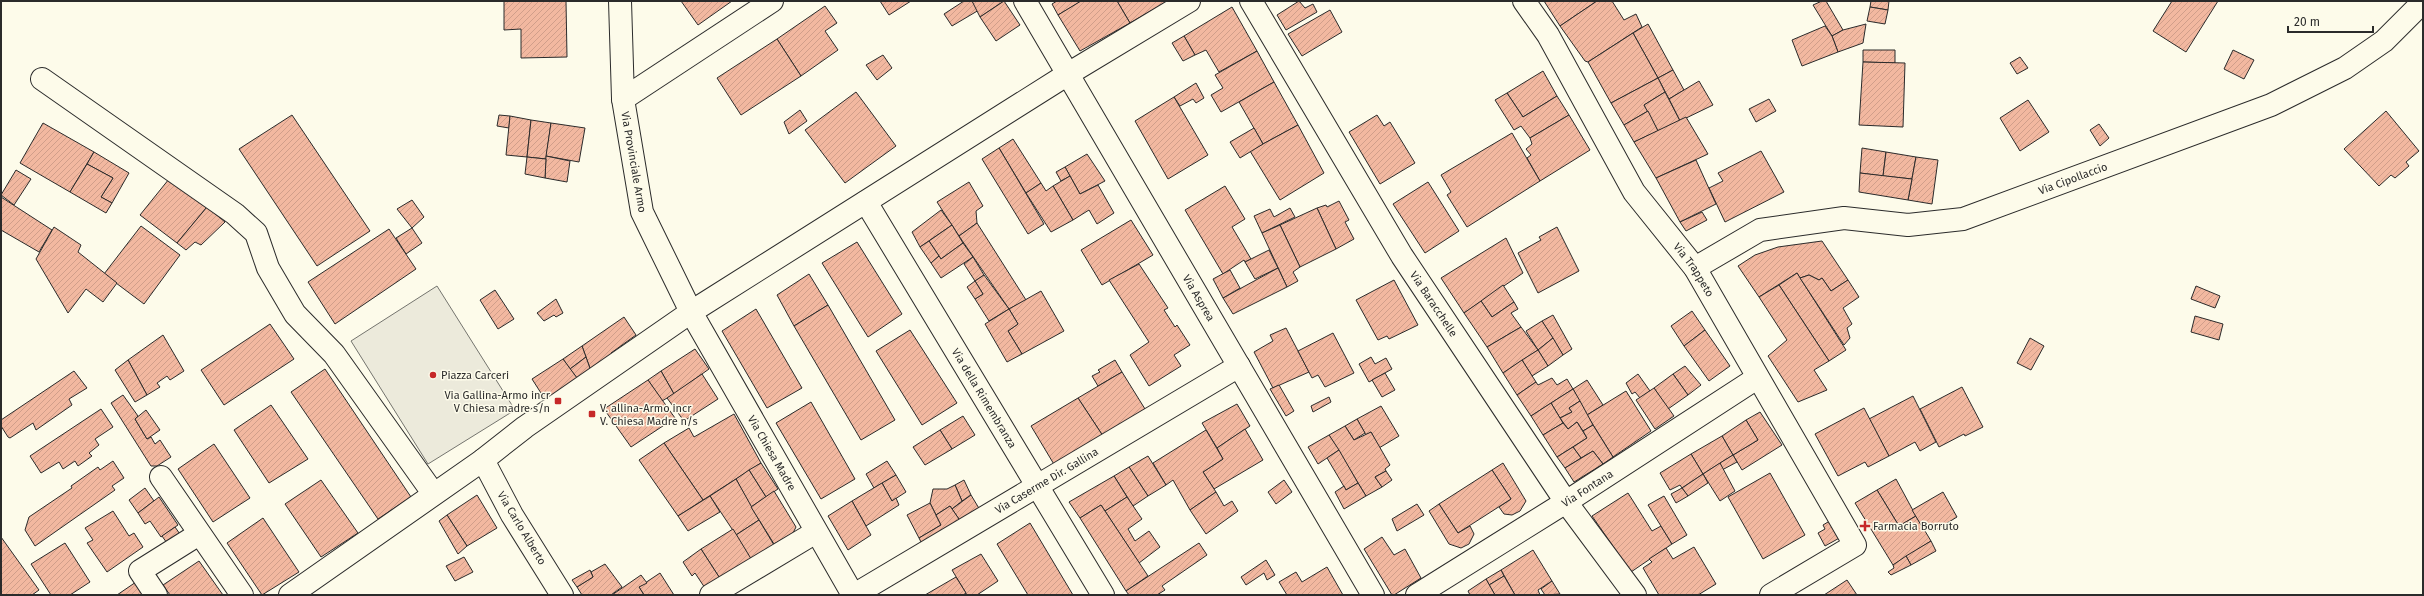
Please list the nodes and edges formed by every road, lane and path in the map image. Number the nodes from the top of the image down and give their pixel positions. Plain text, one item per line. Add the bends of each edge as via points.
1 (620, 1) edge
2 (772, 1) edge
3 (1025, 1) edge
4 (1189, 1) edge
5 (1251, 1) edge
6 (1524, 1) edge
7 (2423, 2) edge
8 (1068, 74) junction
9 (42, 79) dead end
10 (623, 98) junction
11 (866, 202) junction
12 (1695, 268) junction
13 (691, 312) junction
14 (1239, 366) junction
15 (1757, 378) junction
16 (483, 460) junction
17 (161, 478) dead end
18 (1036, 486) junction
19 (433, 493) junction
20 (1566, 502) junction
21 (816, 532) junction
22 (199, 534) junction
23 (156, 595) edge
24 (242, 595) edge
25 (290, 595) edge
26 (562, 595) edge
27 (711, 595) edge
28 (853, 595) edge
29 (1103, 595) edge
30 (1373, 595) edge
31 (1417, 595) edge
32 (1635, 595) edge
33 (1771, 595) edge

1 - 10 street, Via Provinciale Armo
2 - 10 street
3 - 8 street, Via Asprea
4 - 8 street
5 - 20 street, Via Baracchelle via 1402,256
6 - 12 street, Via Trappeto via 1548,35 1634,192
7 - 12 street, Via Cipollaccio via 2384,41 2345,68 2271,105 1963,219 1908,225 1844,218 1760,230
8 - 11 street
8 - 14 street, Via Asprea
9 - 19 street via 235,214 256,234 268,268 295,314 334,354
10 - 13 street, Via Provinciale Armo via 642,212
11 - 13 street
11 - 18 street, Via della Rimembranza
12 - 15 street, Via Trappeto
13 - 16 street via 525,427
13 - 21 street, Via Chiesa Madre
14 - 18 street, Via Caserme Dir. Gallina
14 - 30 street, Via Asprea
15 - 20 street, Via Fontana
15 - 33 street, Via Trappeto via 1855,545
16 - 19 street
16 - 26 street, Via Carlo Alberto via 512,515
17 - 22 street
18 - 28 street, Via Caserme Dir. Gallina
18 - 29 street, Via della Rimembranza
19 - 25 street
20 - 31 street, Via Fontana
20 - 32 street, Via Baracchelle
21 - 27 street
21 - 28 street, Via Chiesa Madre
22 - 23 street via 140,571
22 - 24 street

